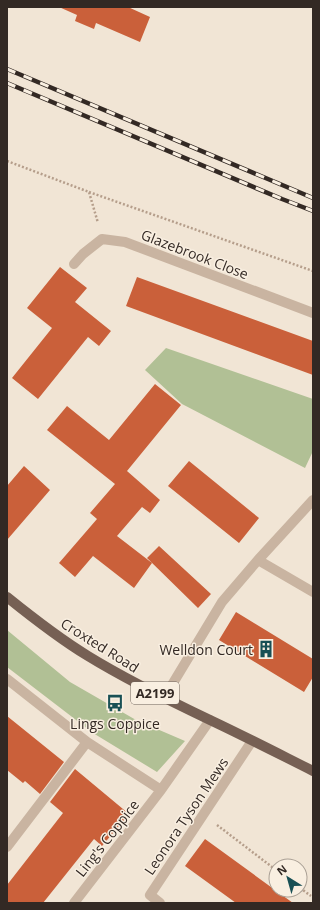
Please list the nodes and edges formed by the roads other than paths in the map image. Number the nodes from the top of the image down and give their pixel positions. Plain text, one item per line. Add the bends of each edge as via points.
1 (74, 264) dead end
2 (313, 313) edge
3 (313, 500) edge
4 (258, 560) junction
5 (313, 592) edge
6 (7, 597) edge
7 (7, 679) edge
8 (164, 698) junction
9 (210, 720) junction
10 (252, 741) junction
11 (87, 742) junction
12 (313, 772) edge
13 (161, 790) junction
14 (7, 847) edge
15 (74, 903) edge
16 (160, 903) edge

1 - 2 street, Glazebrook Close via 102,239 125,242
3 - 4 street
4 - 5 street
4 - 8 street via 222,602
6 - 8 main road, Croxted Road / A2199 via 88,656
7 - 11 street
8 - 9 main road, Croxted Road / A2199
9 - 10 main road, Croxted Road / A2199
9 - 13 street, Ling's Coppice
10 - 12 main road, Croxted Road / A2199
10 - 16 street, Leonora Tyson Mews via 150,895
11 - 13 street
11 - 14 street
13 - 15 street, Ling's Coppice

